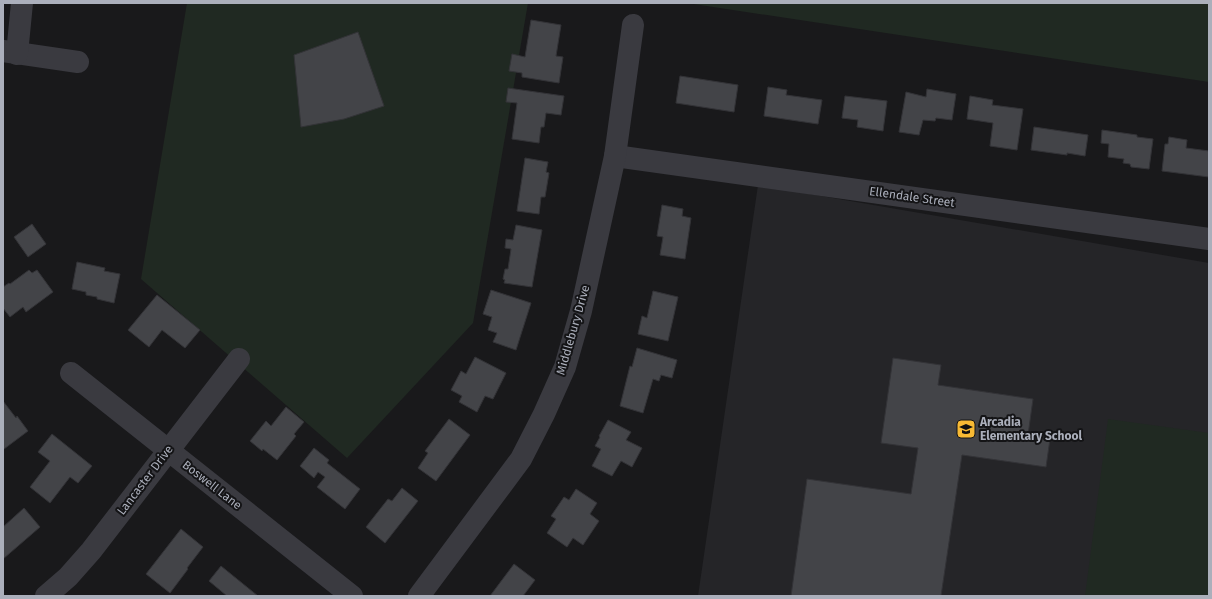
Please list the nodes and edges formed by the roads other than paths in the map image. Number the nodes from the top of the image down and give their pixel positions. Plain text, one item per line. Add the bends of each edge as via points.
1 (22, 3) edge
2 (633, 25) dead end
3 (10, 52) edge
4 (78, 62) dead end
5 (615, 156) junction
6 (1209, 239) edge
7 (240, 359) dead end
8 (71, 374) dead end
9 (168, 450) junction
10 (46, 596) edge
11 (352, 596) edge
12 (419, 596) edge

1 - 3 street
2 - 5 street, Middlebury Drive
3 - 4 street
5 - 6 street, Ellendale Street
5 - 12 street, Middlebury Drive via 581,311 565,366 544,414 521,459
7 - 9 street, Lancaster Drive
8 - 9 street, Boswell Lane
9 - 10 street, Lancaster Drive via 91,551 68,577
9 - 11 street, Boswell Lane

